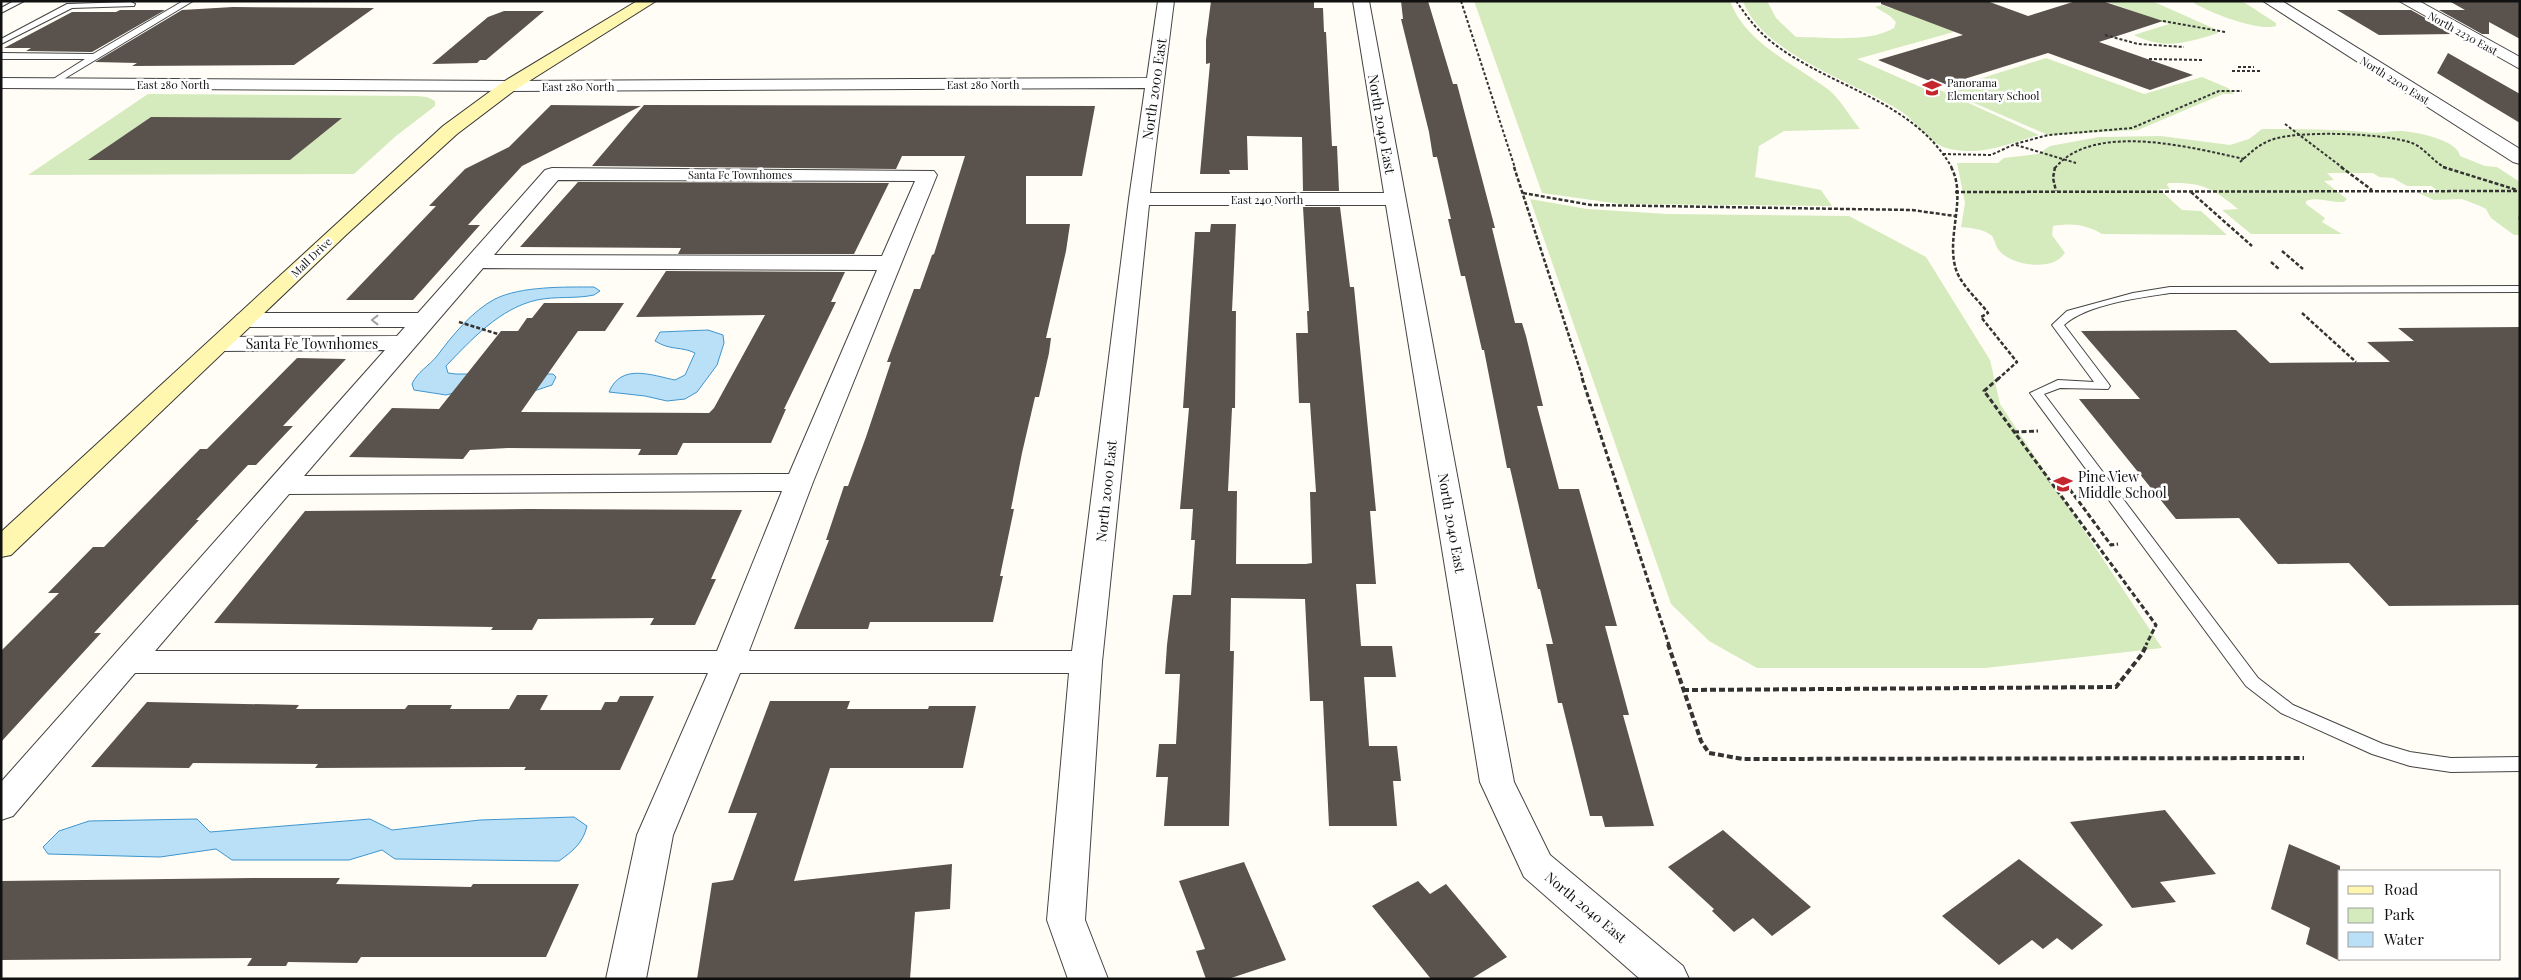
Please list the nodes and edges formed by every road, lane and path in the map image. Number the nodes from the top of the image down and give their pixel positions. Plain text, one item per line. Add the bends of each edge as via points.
1 (20, 1) edge
2 (189, 1) edge
3 (648, 1) edge
4 (1166, 1) edge
5 (1361, 1) edge
6 (1461, 1) edge
7 (1736, 1) edge
8 (2271, 1) edge
9 (2407, 1) edge
10 (131, 4) dead end
11 (1, 11) edge
12 (2163, 21) dead end
13 (2225, 32) dead end
14 (2106, 35) dead end
15 (1, 42) edge
16 (2184, 47) dead end
17 (1, 56) edge
18 (96, 57) junction
19 (2149, 59) dead end
20 (2202, 60) dead end
21 (2520, 64) edge
22 (2238, 67) dead end
23 (2254, 67) dead end
24 (2232, 72) dead end
25 (2261, 72) dead end
26 (1, 83) edge
27 (51, 83) junction
28 (1155, 83) junction
29 (509, 86) junction
30 (2242, 91) dead end
31 (2285, 124) dead end
32 (2304, 137) junction
33 (2015, 144) junction
34 (1942, 154) junction
35 (2520, 158) edge
36 (2063, 159) junction
37 (2244, 159) junction
38 (2240, 162) dead end
39 (2076, 163) dead end
40 (2372, 190) junction
41 (2056, 191) junction
42 (2190, 191) junction
43 (2519, 191) edge
44 (1955, 192) junction
45 (1523, 193) junction
46 (1139, 199) junction
47 (1395, 199) junction
48 (1955, 216) junction
49 (2520, 216) edge
50 (2520, 222) edge
51 (2252, 246) dead end
52 (474, 262) junction
53 (891, 264) junction
54 (2520, 289) edge
55 (2302, 313) dead end
56 (245, 320) junction
57 (423, 320) junction
58 (466, 323) dead end
59 (498, 334) dead end
60 (403, 343) junction
61 (220, 344) junction
62 (2356, 362) dead end
63 (2039, 431) dead end
64 (2014, 432) junction
65 (799, 482) junction
66 (279, 485) junction
67 (2055, 488) junction
68 (2113, 537) dead end
69 (1, 548) edge
70 (126, 662) junction
71 (728, 662) junction
72 (1086, 662) junction
73 (1683, 690) junction
74 (2304, 758) dead end
75 (2520, 764) edge
76 (1, 806) edge
77 (626, 979) edge
78 (1088, 979) edge
79 (1669, 979) edge

1 - 11 lane
2 - 18 lane
3 - 29 main road, Mall Drive
4 - 28 street, North 2000 East
5 - 47 street, North 2040 East
6 - 45 path
7 - 34 path via 1758,31 1773,44 1899,113
8 - 35 street, North 2200 East
9 - 21 street, North 2230 East
10 - 15 lane via 70,6
12 - 13 path
14 - 16 path via 2138,44
17 - 18 lane
18 - 27 lane
19 - 20 path
22 - 23 path
24 - 25 path
26 - 27 street, East 280 North
27 - 29 street, East 280 North
28 - 29 street, East 280 North
28 - 46 street, North 2000 East
29 - 56 main road, Mall Drive via 450,130
30 - 33 path via 2219,91 2132,128 2048,135
31 - 32 path
32 - 37 path via 2266,141
32 - 40 path
32 - 43 path via 2400,139 2425,150 2437,164 2447,169 2501,182
33 - 34 path via 1991,155
33 - 36 path
34 - 44 path via 1954,174
36 - 37 path via 2073,152 2095,146 2161,143
36 - 39 path
36 - 41 path via 2055,167
37 - 38 path
40 - 42 path
40 - 43 path
41 - 42 path
41 - 44 path
42 - 51 path
44 - 48 path
45 - 48 path via 1590,205 1912,210
45 - 73 path
46 - 47 street, East 240 North
46 - 72 street, North 2000 East
47 - 79 street, North 2040 East via 1497,782 1537,866
48 - 64 path via 1951,241 1955,268 1988,313 1981,317 2017,362 1984,391
49 - 50 path
52 - 53 street
52 - 53 street, Santa Fe Townhomes via 552,174 928,175
52 - 57 street
53 - 65 street
54 - 75 lane via 2170,290 2133,296 2071,313 2058,326 2104,386 2058,384 2036,393 2252,682 2287,709 2378,749 2410,759 2451,764
55 - 62 path
57 -> 56 street, Santa Fe Townhomes
56 - 61 main road, Mall Drive
57 - 60 street
58 - 59 path
60 - 61 street, Santa Fe Townhomes
60 - 66 street
61 - 69 main road, Mall Drive
63 - 64 path
64 - 67 path
65 - 66 street
65 - 71 street
66 - 70 street
67 - 68 path via 2068,487 2111,545 2119,545
67 - 73 path via 2156,625 2142,654 2116,687
70 - 71 street
70 - 76 street
71 - 72 street
71 - 77 street via 655,835
72 - 78 street, North 2000 East via 1066,920
73 - 74 path via 1701,741 1709,754 1742,759

